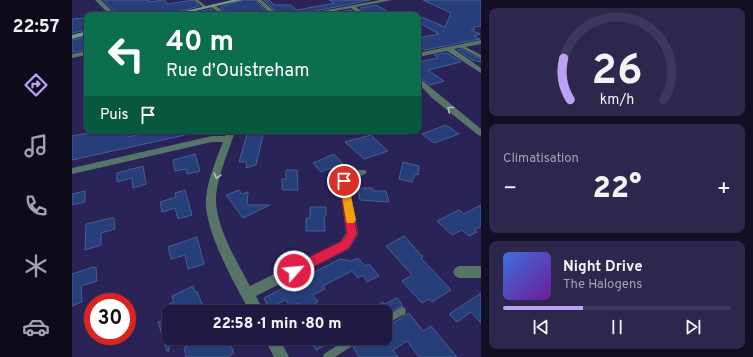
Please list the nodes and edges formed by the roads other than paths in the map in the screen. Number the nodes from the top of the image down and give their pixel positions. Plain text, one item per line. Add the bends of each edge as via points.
1 (98, 0) edge
2 (196, 0) edge
3 (239, 0) edge
4 (259, 0) edge
5 (389, 0) edge
6 (213, 6) junction
7 (205, 7) junction
8 (352, 7) junction
9 (110, 12) edge
10 (183, 12) edge
11 (219, 12) edge
12 (272, 12) edge
13 (322, 12) edge
14 (360, 12) edge
15 (84, 34) edge
16 (72, 37) edge
17 (481, 42) edge
18 (461, 46) junction
19 (449, 49) junction
20 (421, 51) edge
21 (84, 54) edge
22 (426, 54) junction
23 (421, 55) edge
24 (72, 56) edge
25 (481, 57) edge
26 (481, 71) edge
27 (421, 82) edge
28 (481, 133) edge
29 (230, 135) edge
30 (72, 171) edge
31 (362, 172) dead end
32 (460, 272) dead end
33 (481, 272) edge
34 (248, 294) junction
35 (254, 305) edge
36 (402, 311) dead end
37 (392, 317) edge
38 (275, 345) edge
39 (346, 345) edge
40 (282, 357) edge
41 (327, 357) edge

1 - 9 street
2 - 7 lane
3 - 6 main road
4 - 12 street
5 - 8 street
6 - 7 main road
6 - 11 street
7 - 10 main road
8 - 13 street
8 - 14 street
15 - 16 main road
17 - 18 street
18 - 19 street
18 - 25 lane
19 - 22 street
19 - 26 street
20 - 22 street
21 - 24 street
22 - 23 street
28 -> 27 street
29 - 30 street
29 -> 34 street via 211,199 212,213 218,232
31 - 34 street via 344,181 352,234 346,245
32 - 33 street
34 - 35 street
36 - 37 lane
38 - 40 street
39 - 41 lane

